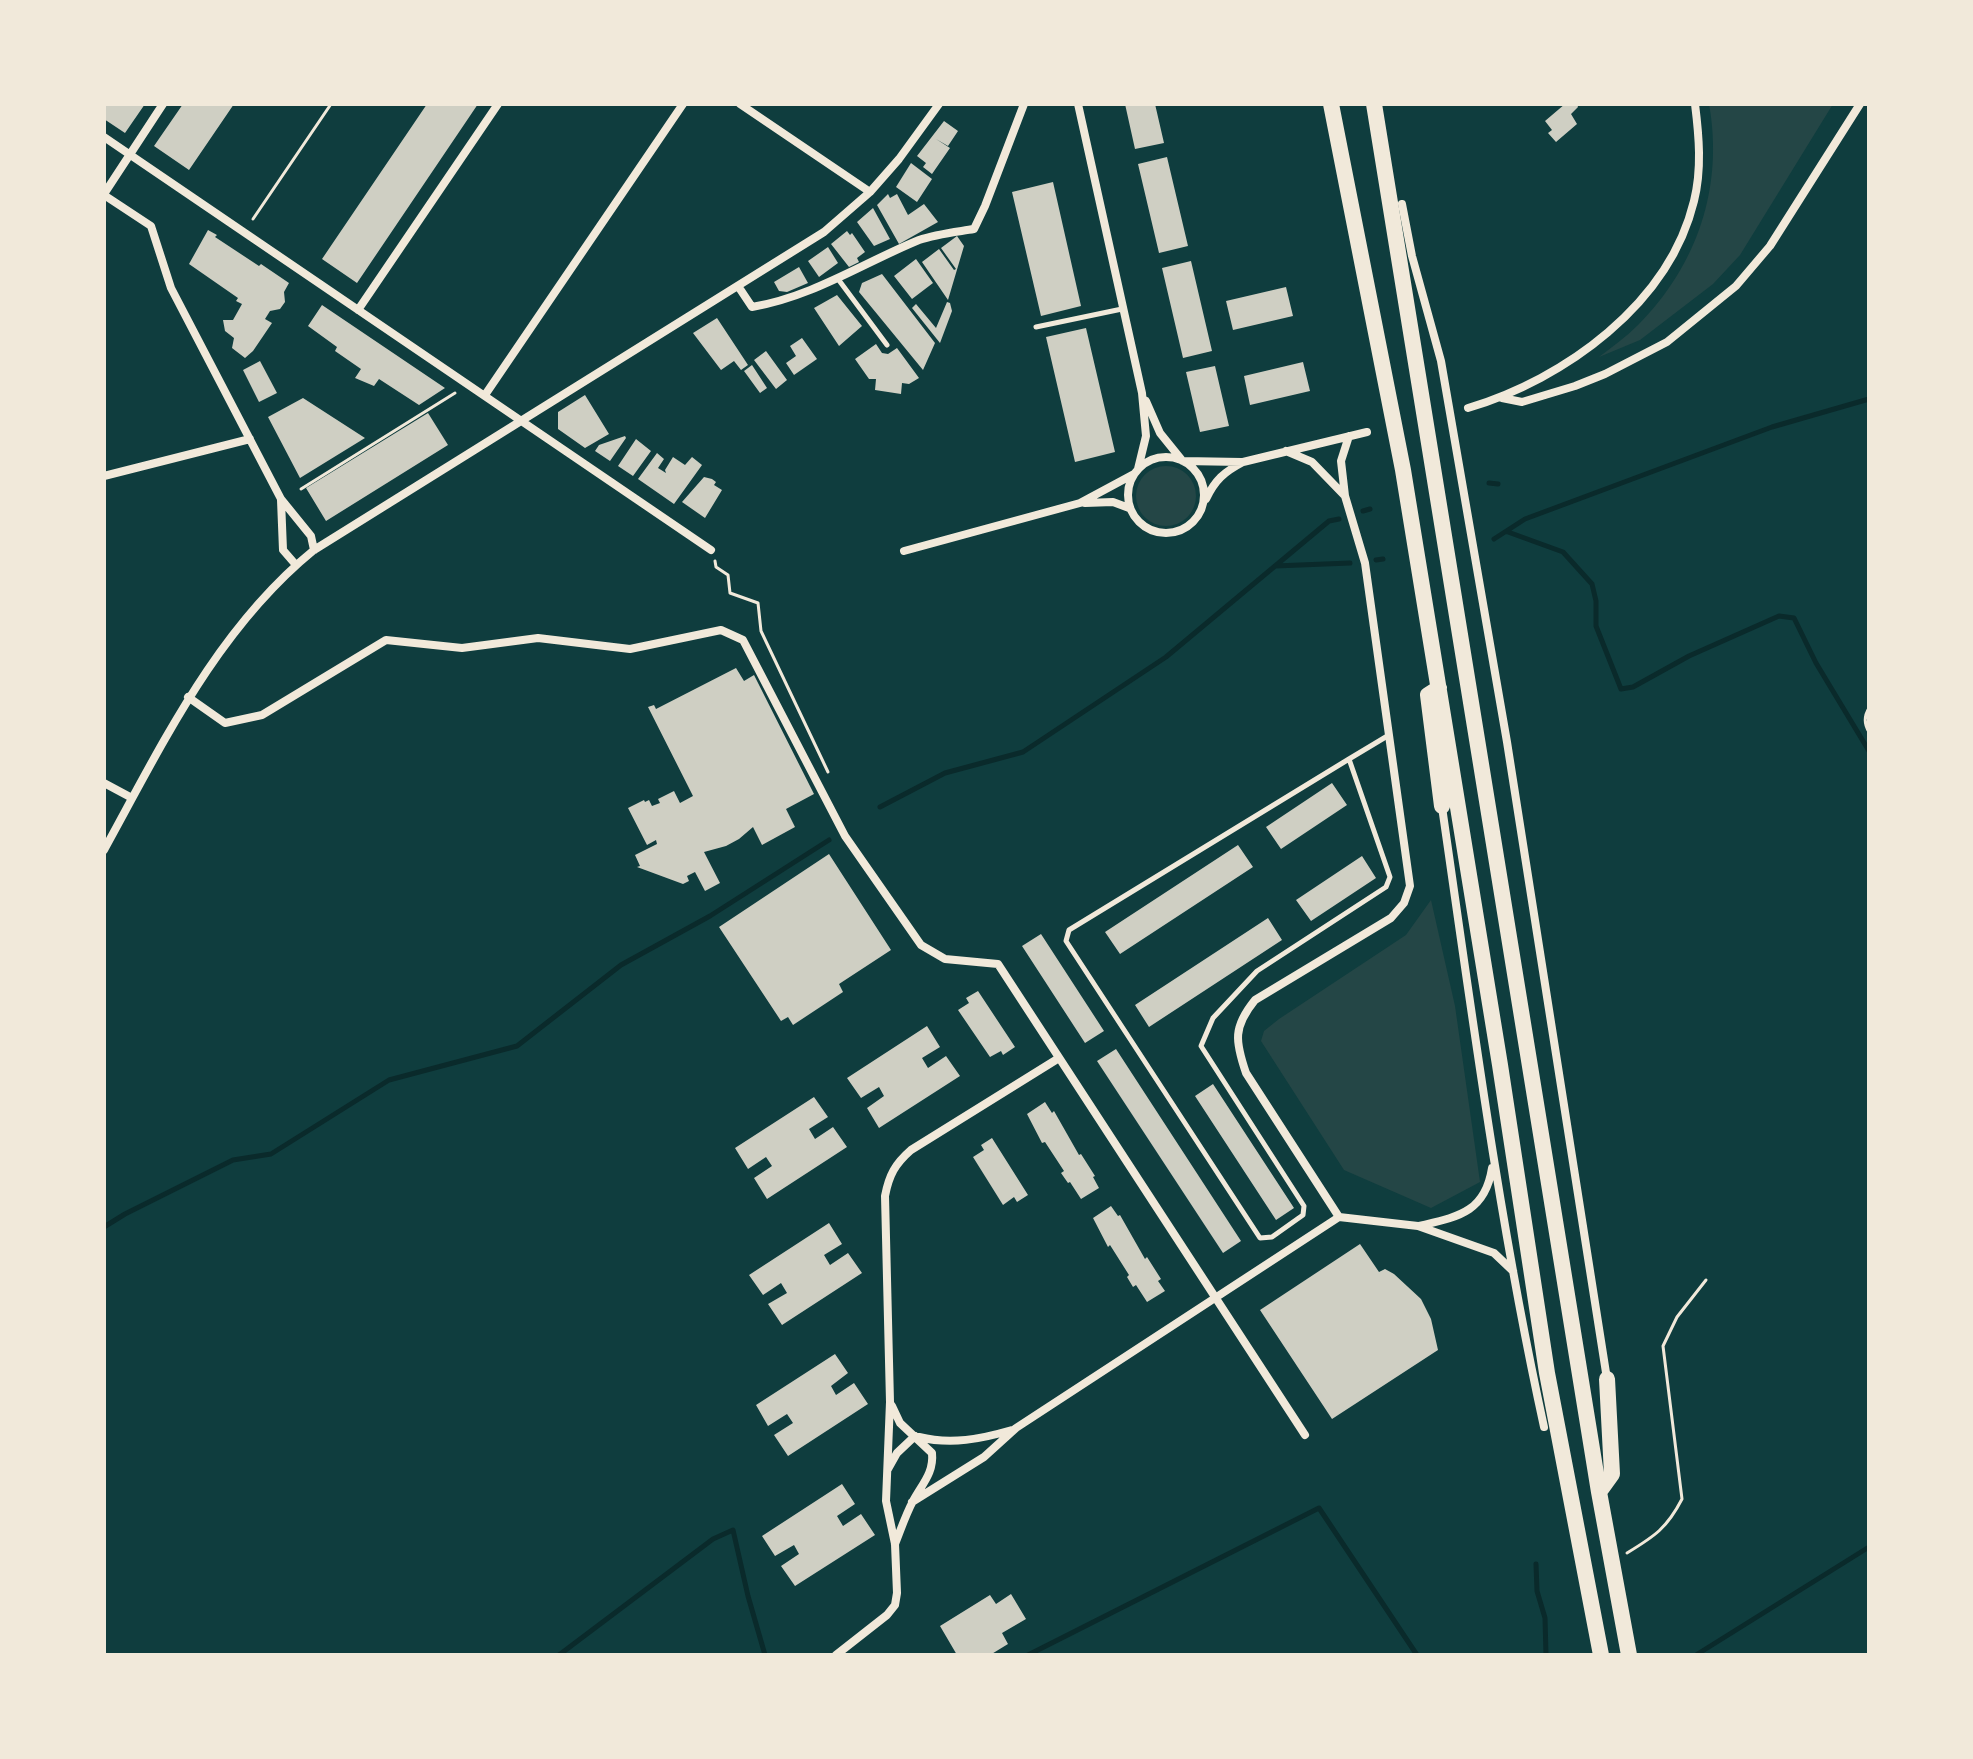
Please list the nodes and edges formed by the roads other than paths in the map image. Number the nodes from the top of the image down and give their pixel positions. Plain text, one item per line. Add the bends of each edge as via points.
1 (163, 104) edge
2 (498, 104) edge
3 (683, 104) edge
4 (740, 104) edge
5 (939, 104) edge
6 (1024, 104) edge
7 (1078, 104) edge
8 (1374, 104) edge
9 (1695, 104) edge
10 (1860, 104) edge
11 (1331, 105) edge
12 (104, 137) edge
13 (130, 154) junction
14 (870, 192) junction
15 (104, 194) edge
16 (1396, 200) junction
17 (838, 279) junction
18 (738, 286) junction
19 (1122, 309) junction
20 (358, 310) junction
21 (1036, 327) dead end
22 (887, 345) dead end
23 (1142, 393) junction
24 (485, 395) junction
25 (1502, 398) junction
26 (1468, 408) dead end
27 (522, 421) junction
28 (1367, 432) dead end
29 (1349, 436) junction
30 (250, 439) junction
31 (1286, 450) junction
32 (1182, 460) junction
33 (1243, 462) junction
34 (1136, 471) junction
35 (104, 476) edge
36 (1345, 496) junction
37 (281, 499) junction
38 (1080, 503) junction
39 (1204, 504) junction
40 (1129, 508) junction
41 (314, 550) junction
42 (711, 550) road end
43 (904, 551) dead end
44 (296, 565) junction
45 (1439, 688) junction
46 (188, 697) junction
47 (1389, 735) junction
48 (1349, 759) junction
49 (104, 783) edge
50 (132, 798) junction
51 (1442, 806) joint
52 (104, 850) edge
53 (1059, 1058) junction
54 (1494, 1159) junction
55 (1339, 1217) junction
56 (1418, 1226) junction
57 (1513, 1271) junction
58 (1216, 1299) junction
59 (1607, 1379) joint
60 (890, 1402) junction
61 (1544, 1427) joint
62 (1016, 1428) junction
63 (1305, 1435) dead end
64 (915, 1436) junction
65 (1563, 1452) junction
66 (887, 1471) junction
67 (1599, 1492) junction
68 (912, 1502) junction
69 (895, 1544) junction
70 (836, 1655) edge
71 (1601, 1655) edge
72 (1629, 1655) edge

1 - 13 street
2 - 20 street
3 - 24 street
4 - 14 street
5 - 14 street
6 - 17 street via 974,229 922,239
7 - 19 street
8 - 16 highway
9 - 25 street via 1699,157 1694,202 1661,274 1602,336
10 - 25 street via 1770,246 1736,286 1679,333 1575,386 1522,402
11 - 45 highway via 1403,470
12 - 13 street
13 - 15 street
13 - 20 street
14 - 18 street via 824,232
15 - 30 street via 151,226 171,288
16 - 59 street via 1441,361
16 - 67 highway via 1426,436
17 - 18 street via 779,303 752,307
17 - 22 lane
18 - 27 street
19 - 21 lane
19 - 23 street
20 - 24 street
23 - 32 street via 1160,433
23 - 34 street via 1146,436
24 - 27 street
25 - 26 street
27 - 41 street
27 - 42 street
28 - 29 street
29 - 31 street
29 - 36 street via 1341,461
30 - 35 street
30 - 37 street
31 - 33 street
31 - 36 street via 1312,462
32 - 33 street
32 - 34 street via 1165,456
32 - 39 street via 1201,479
33 - 39 street via 1214,482
34 - 38 street
34 - 40 street via 1129,484
36 - 47 street via 1365,563
37 - 41 street via 311,536
37 - 44 street via 283,550
38 - 40 street via 1113,502
38 - 43 street
39 - 40 street via 1191,525 1168,534 1144,527
41 - 44 street
44 - 46 street via 239,626
45 - 51 highway via 1428,695
45 - 65 highway
46 - 50 street
46 - 53 street via 225,723 262,715 386,640 462,648 538,638 630,649 721,630 743,640 845,836 921,945 945,959 998,964
47 - 48 lane
47 - 55 street via 1410,886 1404,903 1391,918 1255,1000 1237,1030 1246,1073
48 - 48 lane via 1069,930 1066,941 1260,1238 1272,1237 1303,1215 1304,1206 1201,1046 1213,1018 1257,971 1386,887 1390,877
49 - 50 street
50 - 52 street
51 - 54 street
53 - 58 street
53 - 60 street via 911,1150 888,1177
54 - 56 street via 1479,1203 1461,1216
54 - 57 street
55 - 56 street
55 - 58 street
56 - 57 street via 1494,1253
57 - 61 street
58 - 62 street
58 - 63 street
59 - 67 highway via 1612,1474
60 - 64 street via 900,1423
60 - 66 street
61 - 65 highway
62 - 64 street via 958,1441
62 - 68 street via 984,1457
64 - 66 street
64 - 68 street via 932,1453 933,1463
65 - 71 highway
66 - 69 street via 886,1501
67 - 72 highway
68 - 69 street
69 - 70 street via 895,1605

